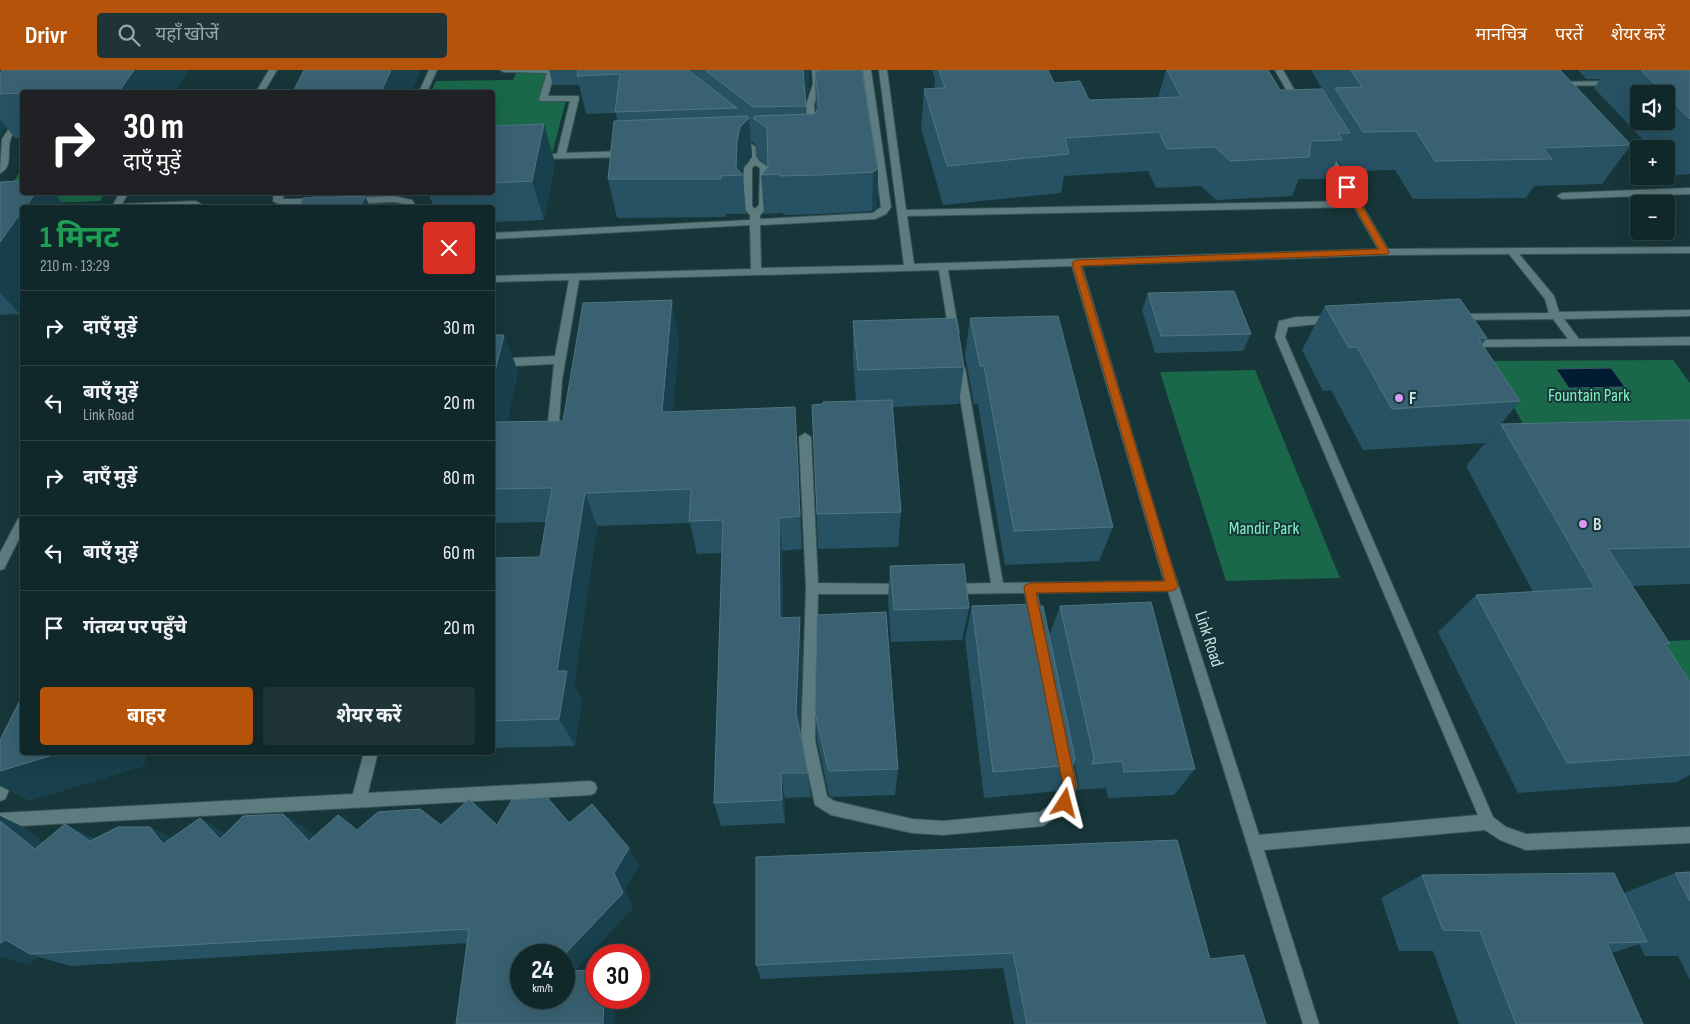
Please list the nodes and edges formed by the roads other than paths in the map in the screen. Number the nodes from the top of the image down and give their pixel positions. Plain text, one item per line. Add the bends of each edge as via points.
1 (274, 70) edge
2 (433, 70) edge
3 (504, 70) edge
4 (816, 70) edge
5 (867, 70) edge
6 (883, 70) edge
7 (1279, 70) edge
8 (1620, 82) dead end
9 (1551, 84) edge
10 (261, 90) edge
11 (425, 90) edge
12 (1303, 112) edge
13 (20, 118) edge
14 (732, 132) edge
15 (813, 140) edge
16 (1323, 145) edge
17 (735, 150) edge
18 (754, 150) junction
19 (764, 150) dead end
20 (638, 154) edge
21 (561, 157) junction
22 (531, 158) edge
23 (754, 162) junction
24 (0, 170) edge
25 (1690, 191) edge
26 (279, 195) edge
27 (395, 196) edge
28 (1562, 196) dead end
29 (1356, 204) junction
30 (411, 205) edge
31 (902, 213) junction
32 (755, 218) junction
33 (495, 236) edge
34 (1690, 250) edge
35 (1385, 252) junction
36 (1512, 252) junction
37 (1076, 263) junction
38 (943, 267) junction
39 (909, 268) junction
40 (756, 271) junction
41 (575, 276) junction
42 (495, 279) edge
43 (1690, 313) edge
44 (1555, 315) junction
45 (1446, 318) edge
46 (1347, 320) edge
47 (1690, 341) edge
48 (1577, 343) junction
49 (1455, 344) edge
50 (558, 360) junction
51 (495, 363) edge
52 (805, 437) dead end
53 (535, 441) edge
54 (20, 526) edge
55 (0, 565) edge
56 (1172, 586) junction
57 (812, 588) junction
58 (1030, 588) junction
59 (922, 589) edge
60 (941, 589) edge
61 (998, 589) junction
62 (1039, 635) edge
63 (1062, 747) edge
64 (20, 750) edge
65 (370, 755) edge
66 (590, 788) dead end
67 (0, 794) edge
68 (359, 800) junction
69 (0, 820) edge
70 (1488, 822) junction
71 (1690, 835) edge
72 (1254, 843) junction
73 (1311, 1024) edge

1 - 10 street
2 - 11 street
3 - 21 street via 552,70 543,98 575,98
4 - 15 street via 812,84 815,105
5 - 32 street via 866,103 886,207 883,212 875,216
6 - 31 street
7 - 12 street
8 - 9 street
13 - 24 street via 6,138 3,148 6,156
14 - 18 street
16 - 29 street
17 - 18 street
18 - 19 street
18 - 23 street
20 - 21 street
21 - 22 street
23 - 32 street via 748,168 748,207
23 - 32 street via 764,167 764,206
25 - 28 street
26 - 27 street via 278,201 292,203
27 - 30 street
29 - 31 street
29 - 35 street
31 - 39 street
32 - 33 street
32 - 40 street
34 - 36 street
35 - 36 street
35 - 37 street
36 - 44 street via 1550,298
37 - 38 street
37 - 56 street, Link Road
38 - 39 street
38 - 61 street
39 - 40 street
40 - 41 street
41 - 42 street
41 - 50 street
43 - 44 street
44 - 45 street
44 - 48 street
46 - 70 street via 1283,324 1280,337
47 - 48 street
48 - 49 street
50 - 51 street
50 - 53 street via 553,426 542,439
52 - 57 street
54 - 55 street
56 - 58 street
56 - 72 street, Link Road
57 - 59 street
57 - 63 street via 808,740 820,800 831,808 912,826 943,828 1043,819 1065,803 1070,785
58 - 61 street
58 - 62 street
60 - 61 street
64 - 67 street
65 - 68 street
66 - 68 street
68 - 69 street
70 - 71 street via 1508,837 1526,842
70 - 72 street
72 - 73 street, Link Road

